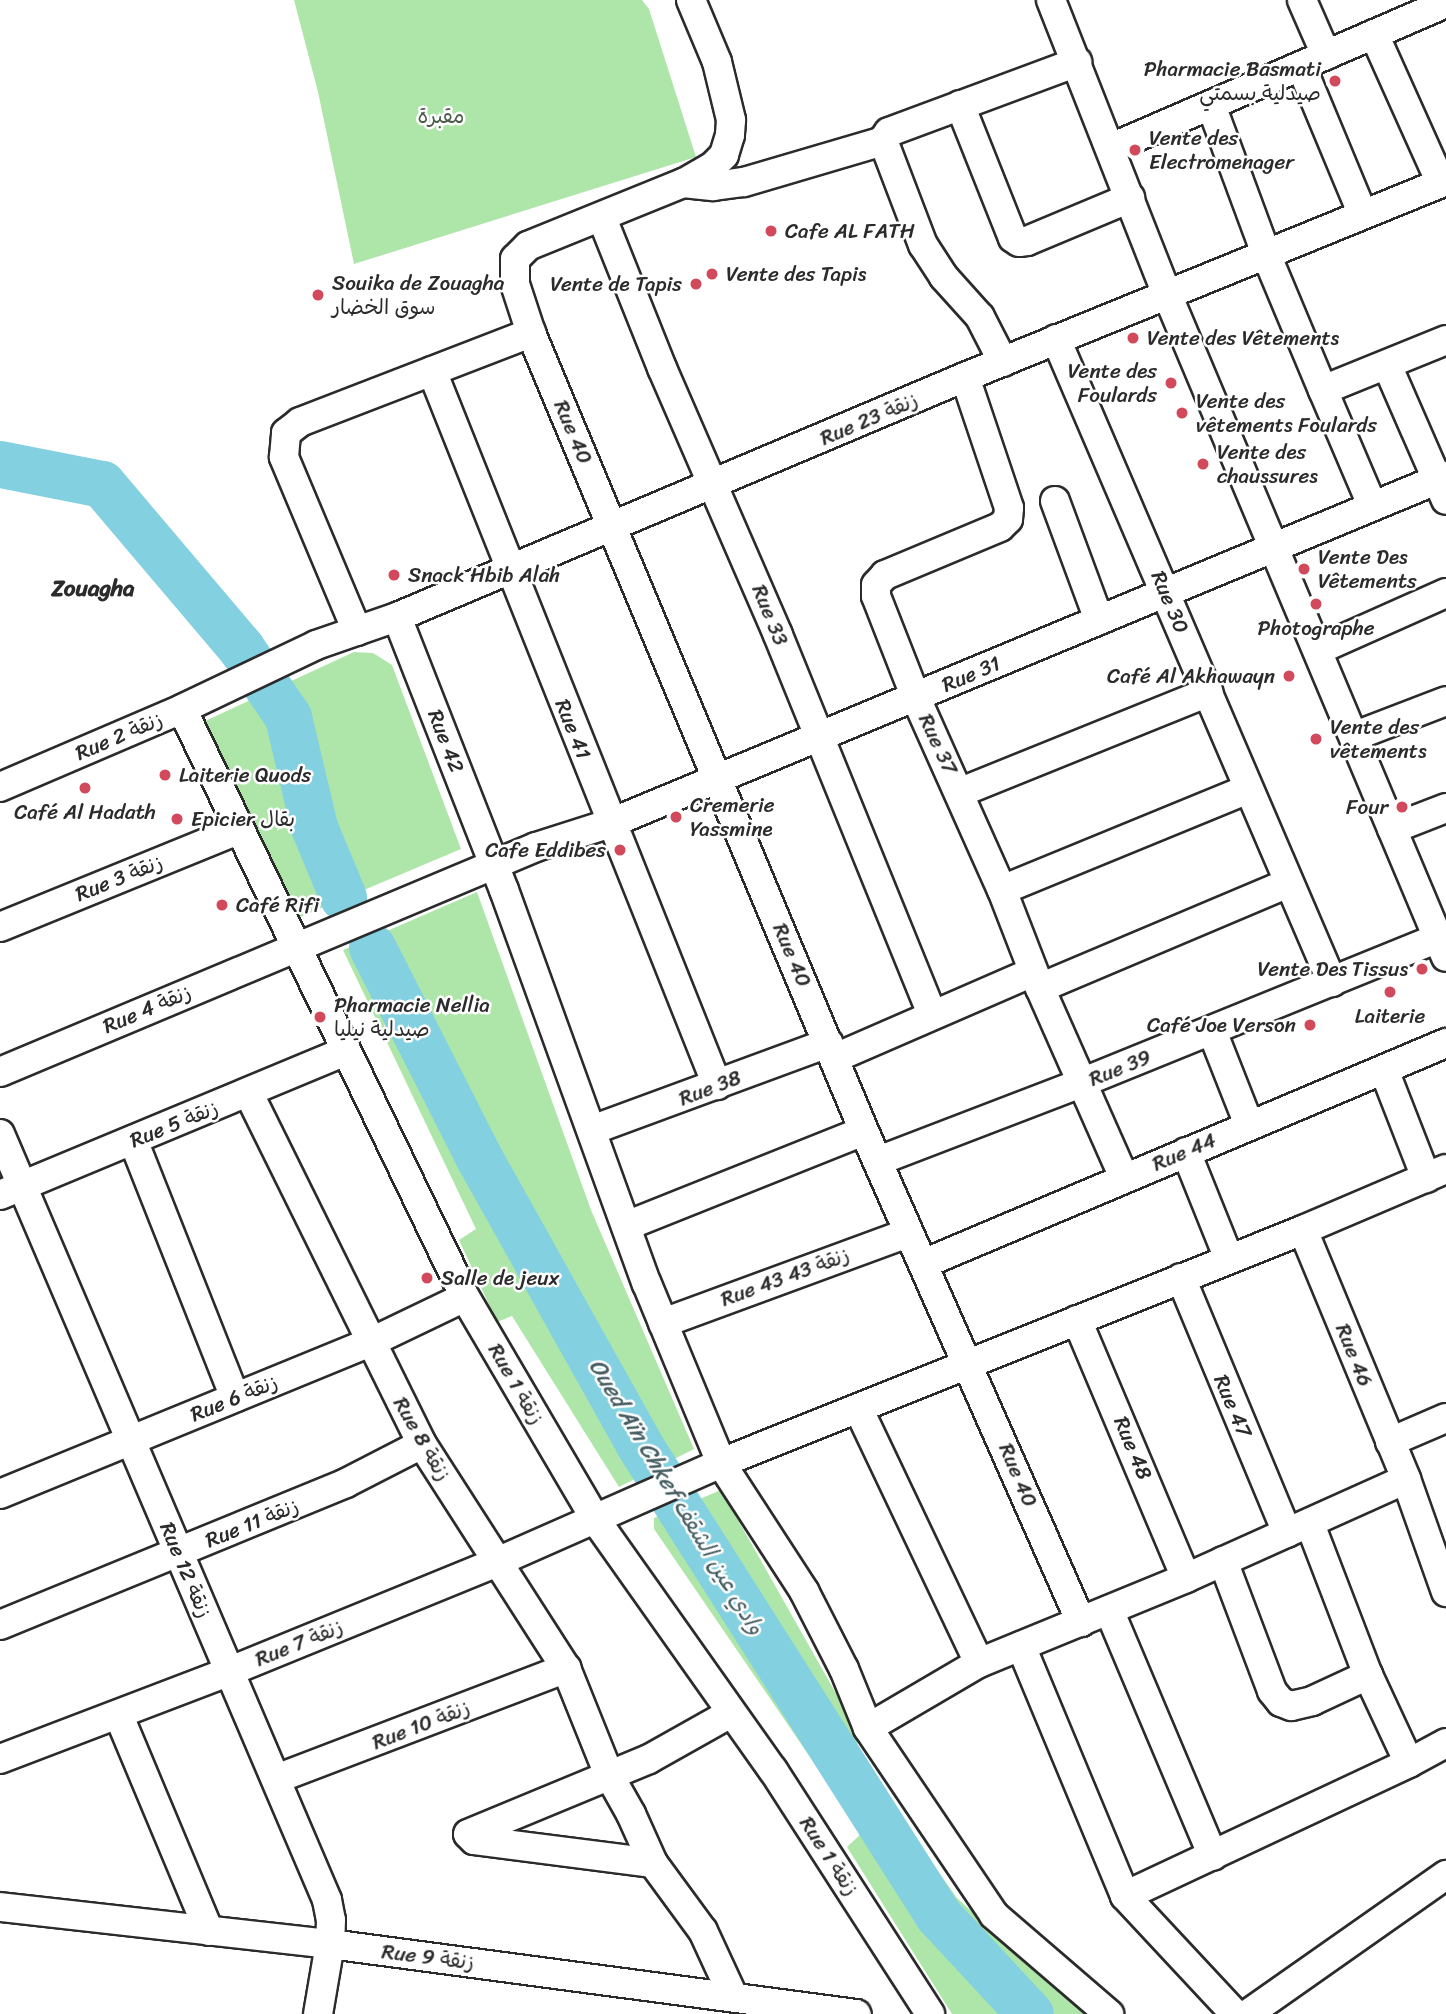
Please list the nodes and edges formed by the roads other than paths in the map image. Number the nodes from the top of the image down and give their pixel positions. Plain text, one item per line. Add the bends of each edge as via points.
1 (691, 0) edge
2 (1051, 0) edge
3 (1302, 0) edge
4 (1432, 8) edge
5 (1374, 34) junction
6 (1313, 61) junction
7 (1077, 62) junction
8 (960, 105) junction
9 (1211, 105) junction
10 (883, 141) junction
11 (1111, 148) junction
12 (1444, 182) edge
13 (683, 183) junction
14 (1130, 198) junction
15 (1363, 215) junction
16 (602, 218) junction
17 (1266, 254) junction
18 (1167, 294) junction
19 (531, 333) junction
20 (1056, 340) junction
21 (1446, 340) edge
22 (1003, 362) junction
23 (1387, 365) junction
24 (432, 371) junction
25 (965, 377) junction
26 (1323, 390) junction
27 (1444, 485) edge
28 (714, 486) junction
29 (1055, 501) dead end
30 (1372, 505) junction
31 (612, 526) junction
32 (1274, 545) junction
33 (510, 569) junction
34 (1166, 592) junction
35 (1446, 593) edge
36 (397, 617) junction
37 (1099, 620) junction
38 (357, 631) junction
39 (1318, 650) junction
40 (293, 656) joint
41 (1209, 692) junction
42 (916, 698) junction
43 (1446, 701) edge
44 (182, 709) junction
45 (818, 735) junction
46 (1355, 736) junction
47 (718, 778) junction
48 (0, 787) edge
49 (1248, 789) junction
50 (961, 792) junction
51 (1446, 808) edge
52 (611, 823) junction
53 (1392, 829) junction
54 (238, 830) junction
55 (494, 865) junction
56 (1289, 883) junction
57 (1002, 890) junction
58 (0, 927) edge
59 (1443, 944) edge
60 (295, 947) junction
61 (1036, 980) junction
62 (1332, 982) junction
63 (932, 1015) junction
64 (1212, 1031) junction
65 (1446, 1043) edge
66 (831, 1050) junction
67 (346, 1051) junction
68 (1384, 1070) junction
69 (0, 1072) edge
70 (1081, 1083) junction
71 (717, 1085) junction
72 (249, 1094) junction
73 (1249, 1125) junction
74 (592, 1130) junction
75 (864, 1131) junction
76 (0, 1134) edge
77 (133, 1140) junction
78 (1186, 1152) junction
79 (877, 1161) junction
80 (1436, 1173) edge
81 (1124, 1178) junction
82 (12, 1190) edge
83 (626, 1226) junction
84 (1303, 1230) junction
85 (908, 1233) junction
86 (1229, 1259) junction
87 (923, 1264) junction
88 (1181, 1278) junction
89 (465, 1297) junction
90 (1077, 1320) junction
91 (663, 1323) junction
92 (369, 1343) junction
93 (968, 1364) junction
94 (235, 1398) junction
95 (859, 1410) junction
96 (1446, 1419) edge
97 (128, 1440) junction
98 (1390, 1442) junction
99 (422, 1444) junction
100 (721, 1463) junction
101 (1406, 1479) junction
102 (0, 1494) edge
103 (595, 1519) junction
104 (1298, 1529) junction
105 (179, 1552) junction
106 (1223, 1561) junction
107 (497, 1562) junction
108 (1186, 1578) junction
109 (1446, 1591) edge
110 (1109, 1610) junction
111 (1081, 1622) junction
112 (0, 1625) edge
113 (1021, 1646) junction
114 (979, 1663) junction
115 (566, 1668) junction
116 (228, 1672) junction
117 (1368, 1675) junction
118 (731, 1713) junction
119 (119, 1716) junction
120 (868, 1728) junction
121 (1446, 1743) edge
122 (0, 1759) edge
123 (1409, 1763) junction
124 (609, 1775) junction
125 (276, 1779) junction
126 (1213, 1856) junction
127 (653, 1863) junction
128 (1446, 1875) edge
129 (1125, 1896) junction
130 (0, 1907) edge
131 (209, 1931) junction
132 (330, 1944) junction
133 (733, 1996) junction
134 (318, 2014) edge
135 (856, 2014) edge
136 (930, 2014) edge
137 (1109, 2014) edge
138 (1235, 2014) edge
139 (1248, 2014) edge

1 - 13 street via 717,62 731,120 720,160
2 - 7 street
3 - 6 street
4 - 5 street
5 - 6 street
5 - 12 street
6 - 9 street
6 - 15 street
7 - 8 street
7 - 11 street
8 - 10 street via 889,132
8 - 14 street via 1013,238 1019,242
9 - 11 street
9 - 17 street
10 - 13 street via 744,182 714,186
10 - 22 street via 923,245 980,317
11 - 14 street
12 - 15 street, Rue 23 زنقة
13 - 16 street
14 - 18 street
15 - 17 street, Rue 23 زنقة
16 - 19 street, Rue 40 via 528,246 515,259 515,284
16 - 28 street, Rue 33
17 - 18 street, Rue 23 زنقة
17 - 26 street
18 - 20 street, Rue 23 زنقة
18 - 32 street
19 - 24 street
19 - 31 street, Rue 40
20 - 22 street, Rue 23 زنقة
20 - 34 street, Rue 30
21 - 23 street
22 - 25 street, Rue 23 زنقة
23 - 26 street
23 - 27 street
24 - 33 street, Rue 41
24 - 38 street via 300,422 283,440 284,457
25 - 28 street, Rue 23 زنقة
25 - 42 street, Rue 37 via 1009,513 1000,527 884,575 876,585 876,596
26 - 30 street
27 - 30 street, Rue 31
28 - 31 street, Rue 23 زنقة
28 - 45 street, Rue 33
29 - 37 street
30 - 32 street, Rue 31
31 - 33 street, Rue 23 زنقة
31 - 47 street, Rue 40
32 - 34 street, Rue 31
32 - 39 street
33 - 36 street, Rue 23 زنقة
33 - 52 street, Rue 41
34 - 37 street, Rue 31
34 - 41 street, Rue 30
35 - 39 street
36 - 38 street, Rue 23 زنقة
36 - 55 street, Rue 42
37 - 42 street, Rue 31
38 - 40 street, Rue 23 زنقة
39 - 46 street
40 - 44 street, Rue 2 زنقة
41 - 49 street, Rue 30
41 - 50 street
42 - 45 street, Rue 31
42 - 50 street, Rue 37
43 - 46 street
44 - 48 street, Rue 2 زنقة
44 - 54 street, Rue 1 زنقة
45 - 47 street, Rue 31
45 - 63 street, Rue 33
46 - 53 street
47 - 52 street, Rue 31
47 - 66 street, Rue 40
49 - 56 street, Rue 30
49 - 57 street
50 - 57 street, Rue 37
51 - 53 street
52 - 55 street, Rue 31
52 - 71 street, Rue 41
53 - 59 street
54 - 58 street, Rue 3 زنقة
54 - 60 street, Rue 1 زنقة
55 - 60 street, Rue 4 زنقة
55 - 74 street, Rue 42
56 - 61 street, Rue 38
56 - 62 street, Rue 30
57 - 61 street, Rue 37
59 - 62 street, Rue 39
60 - 67 street, Rue 1 زنقة
60 - 69 street, Rue 4 زنقة
61 - 63 street, Rue 38
61 - 70 street, Rue 37
62 - 64 street, Rue 39
63 - 66 street, Rue 38
64 - 70 street, Rue 39
64 - 73 street
65 - 68 street, Rue 44
66 - 71 street, Rue 38
66 - 75 street, Rue 40
67 - 72 street, Rue 5 زنقة
67 - 89 street, Rue 1 زنقة
68 - 73 street, Rue 44
68 - 80 street
70 - 79 street, Rue 39
70 - 81 street, Rue 37
71 - 74 street, Rue 38
72 - 77 street, Rue 5 زنقة
72 - 92 street, Rue 8 زنقة
73 - 78 street, Rue 44
74 - 83 street, Rue 42
75 - 79 street, Rue 40
75 - 83 street
76 - 82 street, Rue 12 زنقة
77 - 82 street, Rue 5 زنقة
77 - 94 street
78 - 81 street, Rue 44
78 - 86 street
79 - 85 street, Rue 40
80 - 84 street, Rue 7 زنقة
81 - 87 street, Rue 44
82 - 97 street, Rue 12 زنقة
83 - 91 street, Rue 42
84 - 86 street, Rue 7 زنقة
84 - 98 street, Rue 46
85 - 87 street, Rue 40
85 - 91 street, Rue 43 زنقة 43
86 - 88 street, Rue 7 زنقة
87 - 93 street, Rue 40
88 - 90 street, Rue 7 زنقة
88 - 104 street, Rue 47
89 - 92 street, Rue 6 زنقة
89 - 103 street, Rue 1 زنقة
90 - 93 street, Rue 7 زنقة
90 - 108 street, Rue 48
91 - 100 street, Rue 42
92 - 94 street, Rue 6 زنقة
92 - 99 street, Rue 8 زنقة
93 - 95 street, Rue 7 زنقة
93 - 111 street, Rue 40
94 - 97 street, Rue 6 زنقة
95 - 100 street, Rue 7 زنقة
95 - 114 street
96 - 98 street
97 - 102 street, Rue 6 زنقة
97 - 105 street, Rue 12 زنقة
98 - 101 street, Rue 46
99 - 105 street, Rue 11 زنقة via 346,1483
99 - 107 street, Rue 8 زنقة
100 - 103 street, Rue 7 زنقة
100 - 120 street, Rue 42 via 804,1591 844,1668
101 - 104 street
101 - 109 street, Rue 46
103 - 107 street, Rue 7 زنقة
103 - 118 street, Rue 1 زنقة
104 - 106 street
104 - 117 street, Rue 47
105 - 112 street, Rue 11 زنقة
105 - 116 street, Rue 12 زنقة
106 - 108 street
106 - 117 street via 1272,1690 1281,1702 1291,1706 1312,1701
107 - 115 street, Rue 8 زنقة
107 - 116 street, Rue 7 زنقة
108 - 110 street
110 - 111 street
110 - 126 street
111 - 113 street
113 - 114 street
113 - 129 street
114 - 120 street
115 - 124 street, Rue 8 زنقة
115 - 125 street, Rue 10 زنقة
116 - 119 street, Rue 7 زنقة
116 - 125 street, Rue 12 زنقة
117 - 123 street, Rue 47
118 - 124 street via 681,1744
118 - 136 street, Rue 1 زنقة via 773,1770
119 - 122 street, Rue 7 زنقة
119 - 131 street
120 - 137 street, Rue 42 via 994,1915
121 - 123 street
123 - 126 street
124 - 127 street, Rue 8 زنقة
124 - 127 street via 468,1836
125 - 132 street, Rue 12 زنقة via 327,1900
126 - 129 street
127 - 133 street, Rue 8 زنقة via 704,1931
128 - 139 street
129 - 138 street
130 - 131 street, Rue 9 زنقة
131 - 132 street, Rue 9 زنقة
132 - 133 street, Rue 9 زنقة
132 - 134 street, Rue 12 زنقة
133 - 135 street, Rue 9 زنقة

